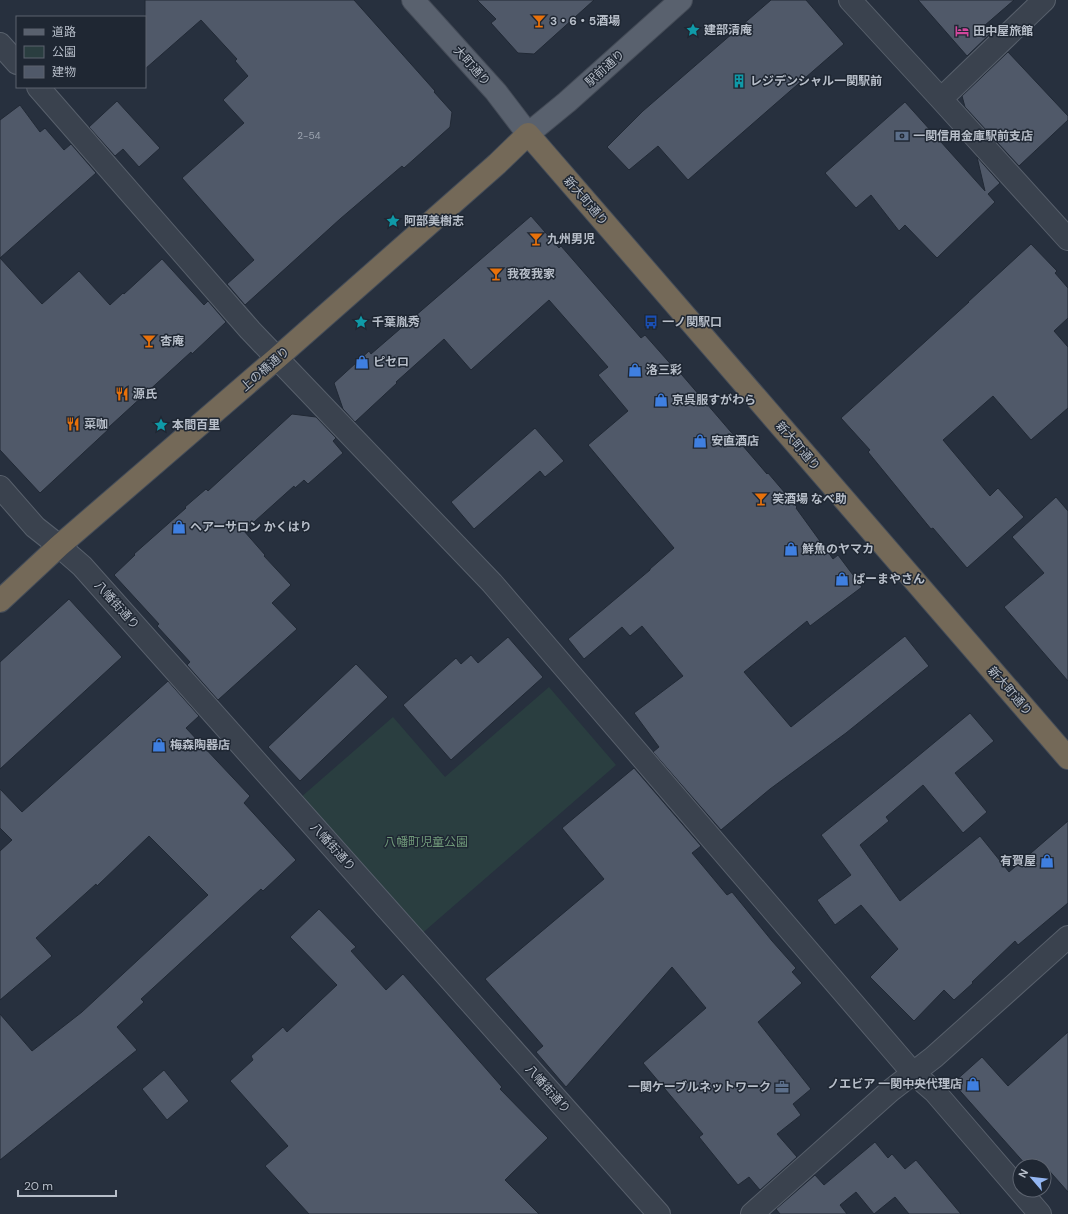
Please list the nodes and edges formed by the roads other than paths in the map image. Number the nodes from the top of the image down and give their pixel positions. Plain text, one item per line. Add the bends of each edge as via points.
1 (413, 0) edge
2 (681, 0) edge
3 (850, 0) edge
4 (1044, 0) edge
5 (0, 44) edge
6 (16, 63) edge
7 (39, 88) edge
8 (942, 99) junction
9 (528, 134) junction
10 (1068, 239) edge
11 (277, 358) junction
12 (0, 486) edge
13 (60, 546) junction
14 (0, 601) edge
15 (1068, 758) edge
16 (1068, 936) edge
17 (913, 1073) junction
18 (660, 1214) edge
19 (752, 1214) edge
20 (1040, 1214) edge

1 - 9 main road, 大町通り via 496,92
2 - 9 main road, 駅前通り
3 - 8 street
4 - 8 street
5 - 6 street
7 - 11 street
8 - 10 street
9 - 11 highway, 上の橋通り via 491,170
9 - 15 highway, 新大町通り
11 - 13 highway, 上の橋通り
11 - 17 street via 492,583
12 - 13 street, 八幡街通り via 36,527
13 - 14 highway, 上の橋通り
13 - 18 street, 八幡街通り via 93,578
16 - 17 street
17 - 19 street
17 - 20 street via 935,1092

